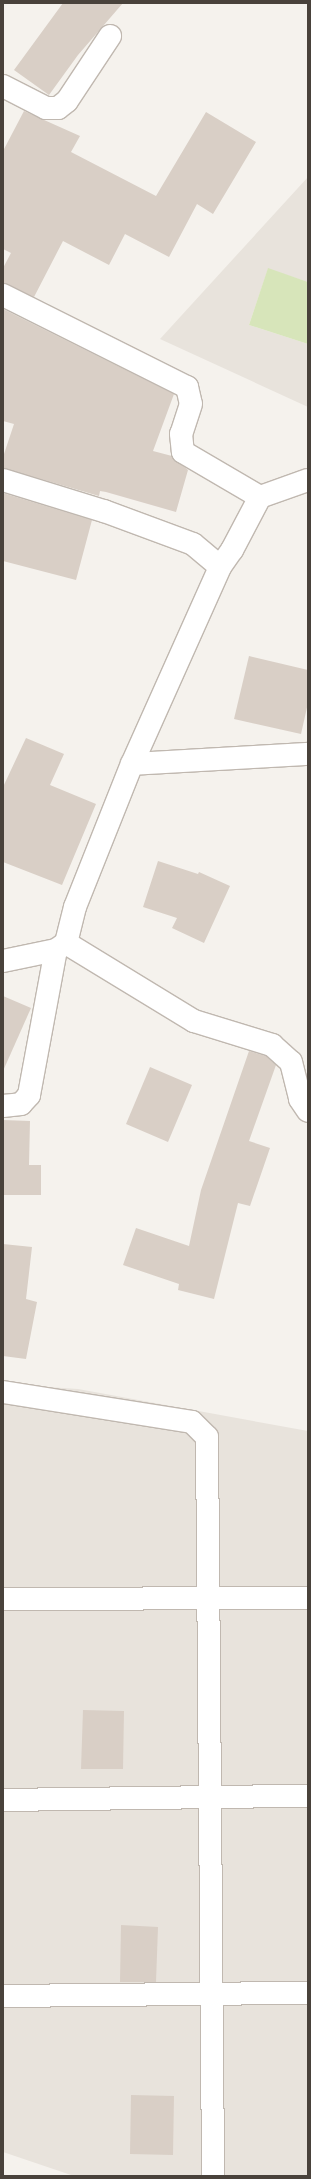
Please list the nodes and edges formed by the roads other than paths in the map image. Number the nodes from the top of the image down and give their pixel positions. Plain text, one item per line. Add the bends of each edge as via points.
1 (110, 36) dead end
2 (3, 86) edge
3 (3, 295) edge
4 (3, 480) edge
5 (308, 480) edge
6 (260, 497) junction
7 (220, 567) junction
8 (308, 754) edge
9 (132, 764) junction
10 (61, 947) junction
11 (3, 961) edge
12 (3, 1106) edge
13 (308, 1111) edge
14 (3, 1392) edge
15 (207, 1598) junction
16 (308, 1598) edge
17 (3, 1599) edge
18 (308, 1796) edge
19 (211, 1797) junction
20 (3, 1800) edge
21 (308, 1993) edge
22 (213, 1994) junction
23 (3, 1996) edge
24 (213, 2176) edge

1 - 2 street via 67,101 58,108 46,108
3 - 6 street via 187,387 191,404 181,434 183,452
4 - 7 street via 104,510 193,544
5 - 6 street
6 - 7 street
7 - 9 street
8 - 9 street
9 - 10 street
10 - 11 street
10 - 12 street via 29,1095 21,1104
10 - 13 street via 194,1021 272,1045 291,1062 300,1099
14 - 15 street via 192,1422 201,1429 207,1437 209,1467
15 - 16 street
15 - 17 street
15 - 19 street
18 - 19 street
19 - 20 street
19 - 22 street
21 - 22 street
22 - 23 street
22 - 24 street

